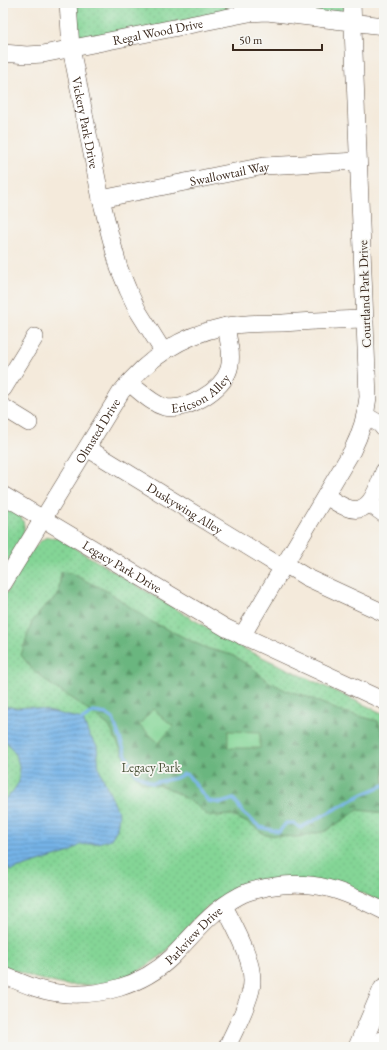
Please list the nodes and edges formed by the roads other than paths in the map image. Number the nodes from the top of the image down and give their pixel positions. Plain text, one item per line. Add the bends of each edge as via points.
1 (68, 3) edge
2 (352, 3) edge
3 (352, 22) junction
4 (384, 26) edge
5 (71, 48) junction
6 (3, 52) edge
7 (358, 161) junction
8 (101, 198) junction
9 (365, 319) junction
10 (226, 326) junction
11 (35, 337) dead end
12 (163, 352) junction
13 (129, 383) junction
14 (3, 389) edge
15 (3, 407) edge
16 (366, 416) junction
17 (29, 423) dead end
18 (384, 429) edge
19 (87, 448) junction
20 (384, 471) edge
21 (3, 495) edge
22 (326, 496) junction
23 (370, 504) junction
24 (384, 514) edge
25 (43, 520) junction
26 (284, 566) junction
27 (3, 584) edge
28 (384, 612) edge
29 (242, 636) junction
30 (384, 701) edge
31 (224, 906) junction
32 (384, 911) edge
33 (3, 975) edge
34 (384, 989) edge
35 (384, 1041) edge
36 (227, 1047) edge
37 (359, 1047) edge
38 (381, 1047) edge

1 - 5 street, Vickery Park Drive
2 - 3 street, Courtland Park Drive
3 - 4 street, Regal Wood Drive
3 - 5 street, Regal Wood Drive via 267,12 249,13
3 - 7 street, Courtland Park Drive
5 - 6 street, Regal Wood Drive via 27,55
5 - 8 street, Vickery Park Drive
7 - 8 street, Swallowtail Way via 264,166
7 - 9 street, Courtland Park Drive
8 - 12 street, Vickery Park Drive via 119,268 138,311
9 - 10 street, Olmsted Drive
9 - 16 street, Courtland Park Drive via 368,397
10 - 12 street, Olmsted Drive via 201,333
10 - 13 street, Ericson Alley via 229,369 216,389 194,402 176,408 164,407 153,402
11 - 14 street
12 - 13 street, Olmsted Drive via 142,368
13 - 19 street, Olmsted Drive
15 - 17 street
16 - 18 street
16 - 22 street, Courtland Park Drive via 361,434
19 - 25 street, Olmsted Drive
19 - 26 street, Duskywing Alley
20 - 23 street
21 - 25 street, Legacy Park Drive
22 - 23 street via 346,508 358,510
22 - 26 street, Courtland Park Drive
23 - 24 street
25 - 27 street
25 - 29 street, Legacy Park Drive
26 - 28 street, Duskywing Alley
26 - 29 street
29 - 30 street, Legacy Park Drive
31 - 32 street, Parkview Drive via 240,895 284,884 316,885 352,895
31 - 33 street, Parkview Drive via 171,958 141,979 105,992 56,993
31 - 36 street via 244,947 251,970 252,988
34 - 37 main road
35 - 38 main road

